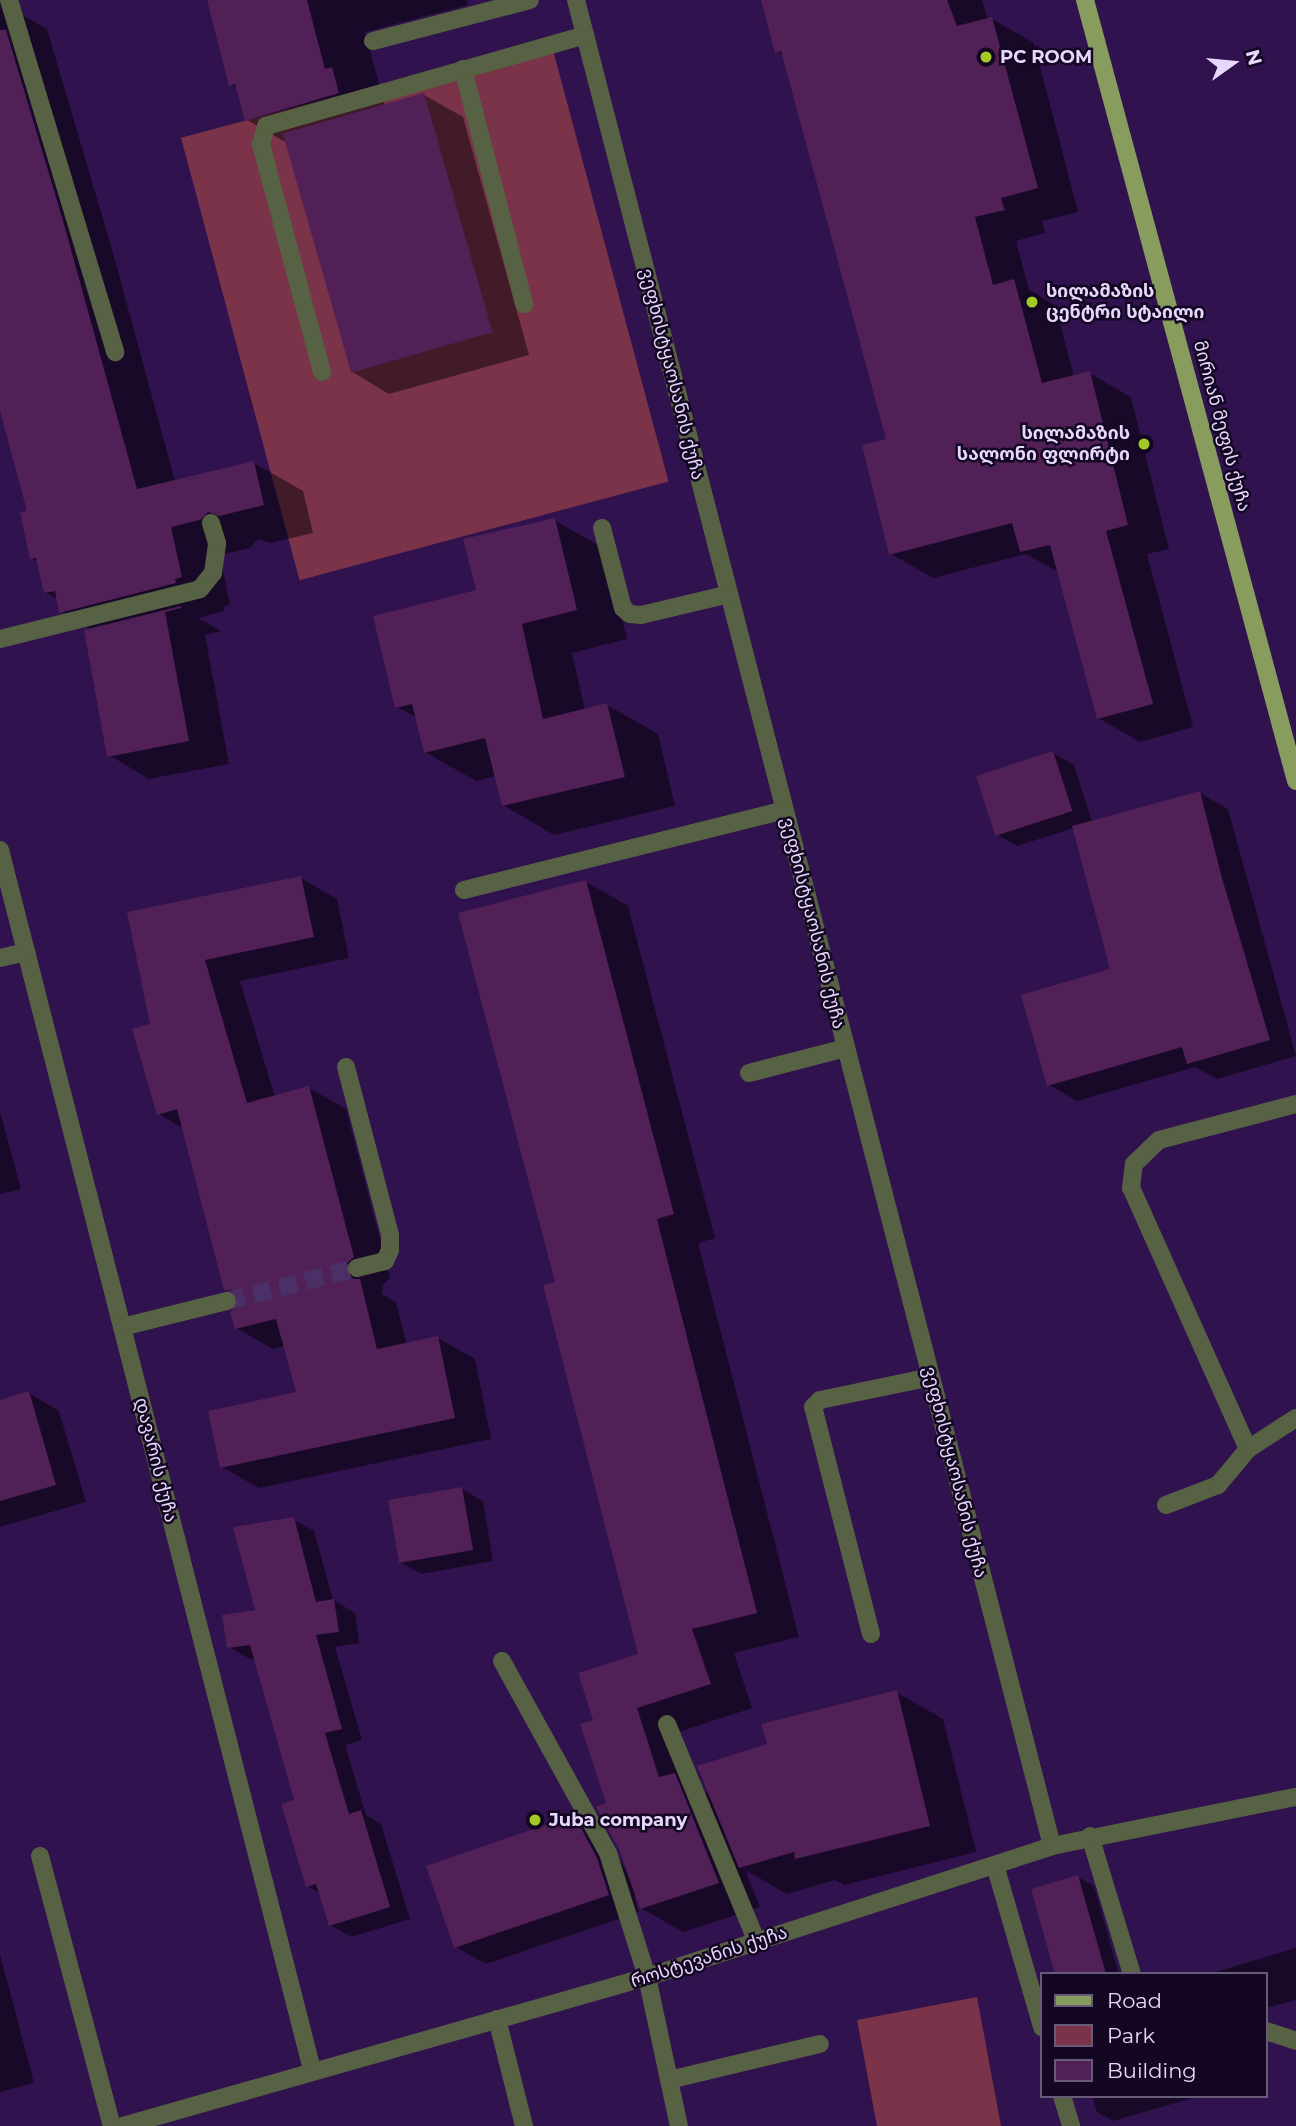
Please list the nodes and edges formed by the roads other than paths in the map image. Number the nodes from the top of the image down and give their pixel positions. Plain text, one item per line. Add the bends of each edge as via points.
1 (9, 0) edge
2 (530, 0) edge
3 (576, 0) edge
4 (1085, 0) edge
5 (585, 35) junction
6 (373, 41) dead end
7 (463, 69) junction
8 (524, 304) dead end
9 (116, 352) dead end
10 (322, 372) dead end
11 (211, 523) dead end
12 (602, 528) dead end
13 (729, 594) junction
14 (0, 639) edge
15 (1296, 781) edge
16 (784, 810) junction
17 (0, 850) edge
18 (464, 890) dead end
19 (26, 952) junction
20 (0, 958) edge
21 (846, 1048) junction
22 (346, 1067) dead end
23 (749, 1073) dead end
24 (1296, 1104) edge
25 (357, 1269) tunnel mouth
26 (227, 1301) tunnel mouth
27 (122, 1328) junction
28 (931, 1377) junction
29 (1296, 1418) edge
30 (1248, 1449) junction
31 (1166, 1505) dead end
32 (871, 1634) dead end
33 (502, 1661) dead end
34 (667, 1724) dead end
35 (1296, 1797) edge
36 (1090, 1836) junction
37 (1052, 1846) junction
38 (40, 1856) dead end
39 (995, 1865) junction
40 (757, 1942) junction
41 (1131, 1972) edge
42 (647, 1977) junction
43 (497, 2019) junction
44 (1040, 2020) edge
45 (1268, 2032) edge
46 (1296, 2041) edge
47 (820, 2044) dead end
48 (312, 2070) junction
49 (669, 2080) junction
50 (1063, 2098) edge
51 (162, 2121) edge
52 (112, 2126) edge
53 (124, 2126) edge
54 (524, 2126) edge
55 (679, 2126) edge
56 (1071, 2126) edge

1 - 9 street
2 - 6 street
3 - 5 street, ვეფხისტყაოსანის ქუჩა
4 - 15 main road, მირიან მეფის ქუჩა
5 - 7 street
5 - 13 street, ვეფხისტყაოსანის ქუჩა
7 - 8 street
7 - 10 street via 266,126 261,144
11 - 14 street via 217,543 213,573 200,589
12 - 13 street via 623,608 630,614
13 - 16 street, ვეფხისტყაოსანის ქუჩა
16 - 18 street
16 - 21 street, ვეფხისტყაოსანის ქუჩა
17 - 19 street, დავარის ქუჩა
19 - 20 street
19 - 27 street, დავარის ქუჩა
21 - 23 street
21 - 28 street, ვეფხისტყაოსანის ქუჩა
22 - 25 street via 390,1235 385,1261
24 - 30 street via 1159,1140 1134,1164 1131,1188
26 - 27 street
27 - 48 street, დავარის ქუჩა
28 - 32 street via 820,1400 813,1407
28 - 37 street, ვეფხისტყაოსანის ქუჩა
29 - 30 street
30 - 31 street via 1218,1485
33 - 42 street via 608,1853
34 - 40 street
35 - 36 street, როსტევანის ქუჩა
36 - 37 street, როსტევანის ქუჩა
36 - 41 street
37 - 39 street, როსტევანის ქუჩა
38 - 52 street
39 - 40 street, როსტევანის ქუჩა
39 - 44 street
40 - 42 street, როსტევანის ქუჩა
42 - 43 street, როსტევანის ქუჩა
42 - 49 street
43 - 48 street, როსტევანის ქუჩა
43 - 54 street
45 - 46 street
47 - 49 street
48 - 51 street, როსტევანის ქუჩა
49 - 55 street
50 - 56 street
51 - 53 street, როსტევანის ქუჩა

